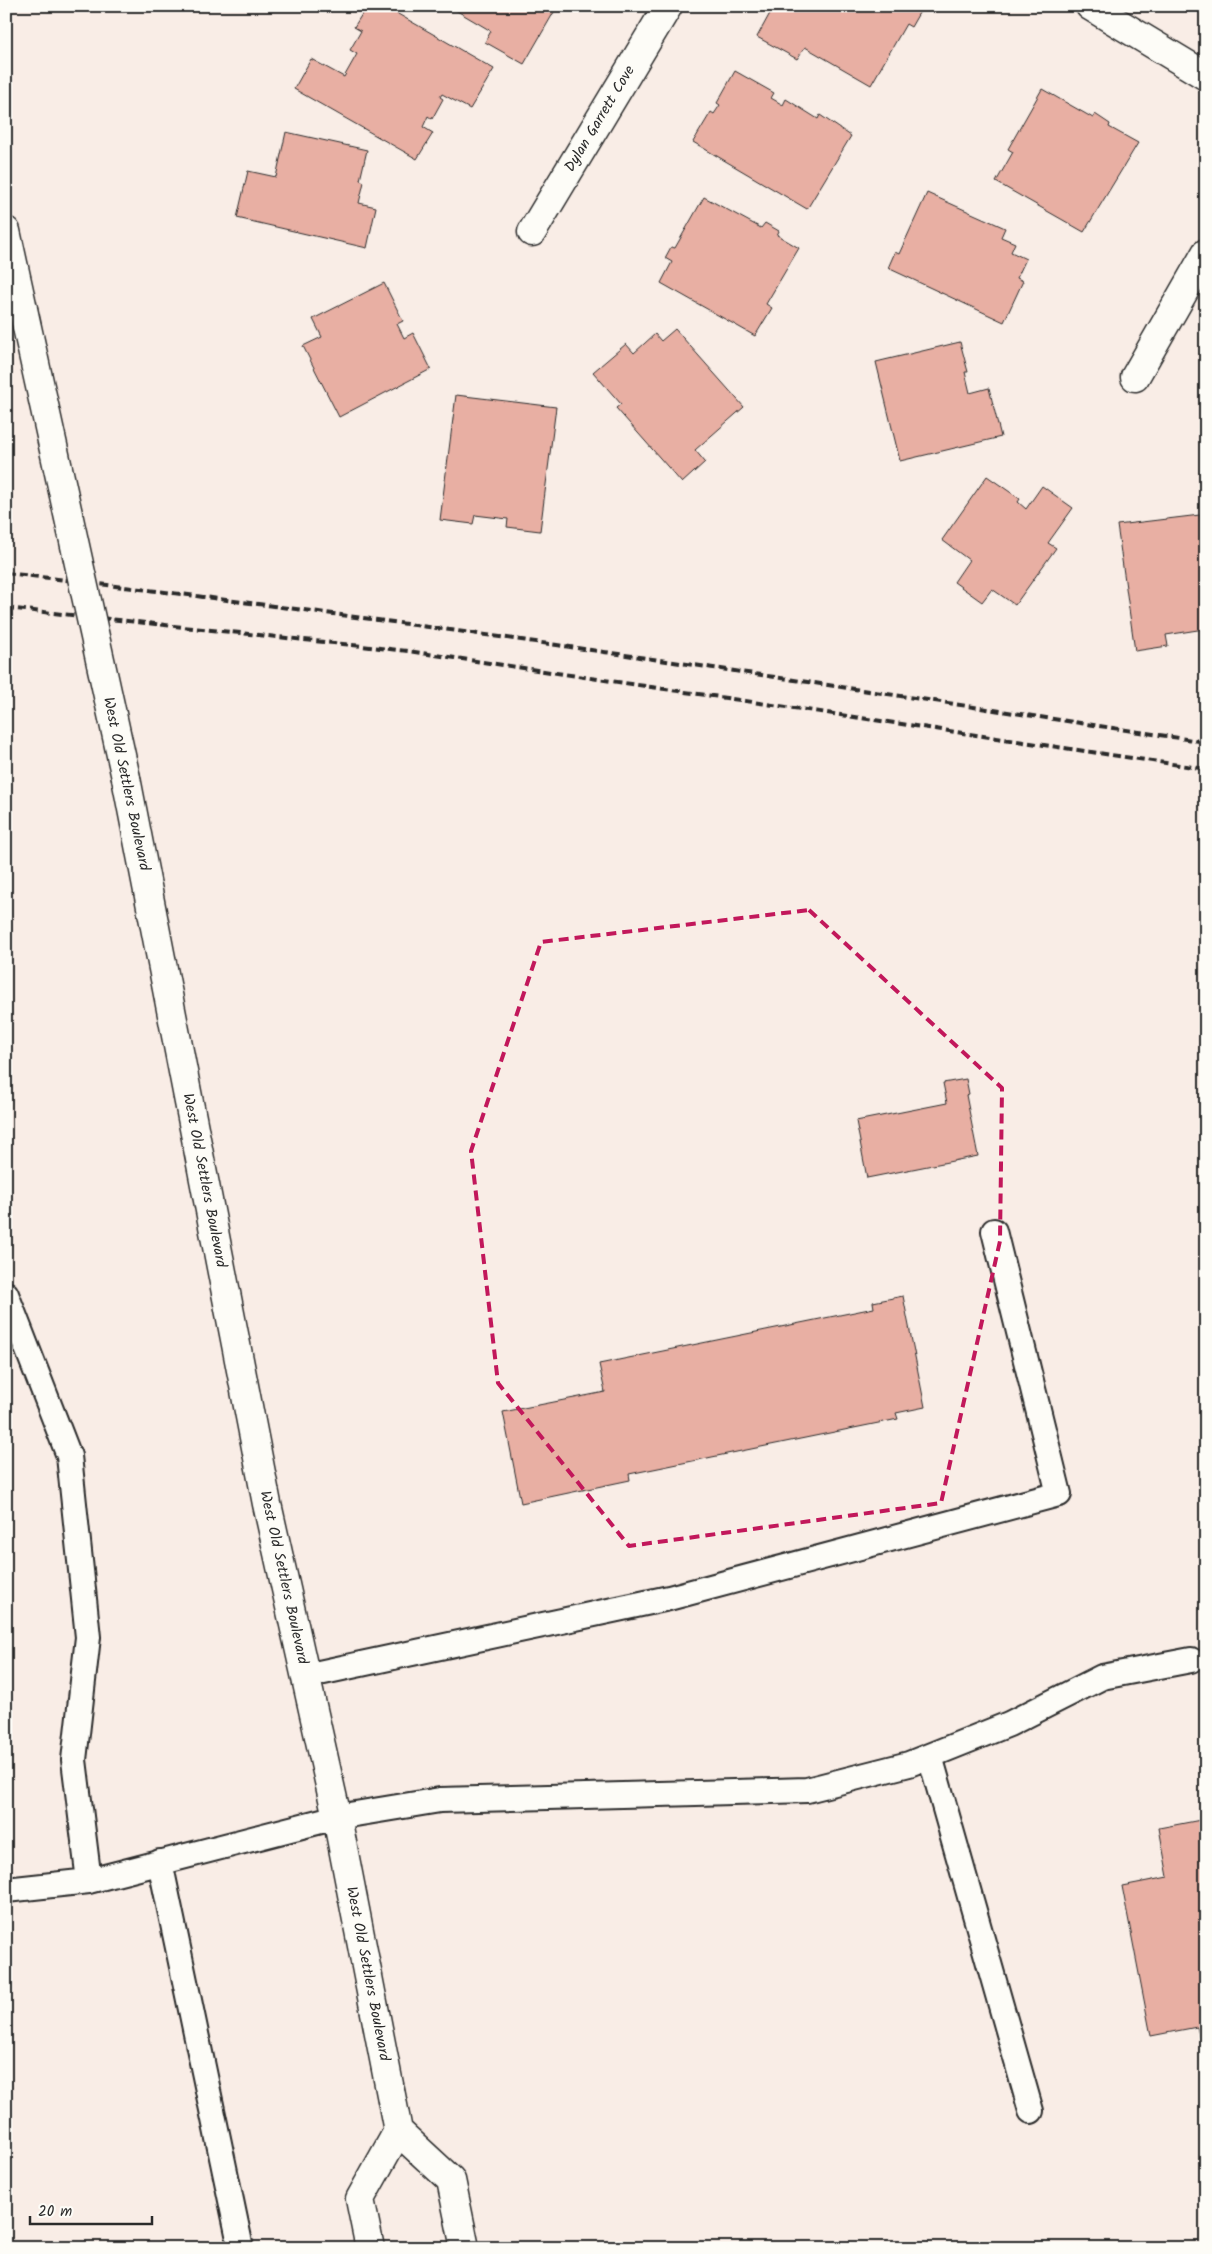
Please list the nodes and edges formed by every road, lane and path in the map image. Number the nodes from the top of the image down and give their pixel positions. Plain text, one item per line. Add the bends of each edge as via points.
1 (668, 6) edge
2 (1090, 6) edge
3 (1206, 76) edge
4 (6, 231) edge
5 (532, 232) dead end
6 (1206, 253) edge
7 (1135, 377) dead end
8 (994, 1231) dead end
9 (6, 1294) edge
10 (1191, 1660) dead end
11 (305, 1676) junction
12 (930, 1756) junction
13 (337, 1817) junction
14 (160, 1862) junction
15 (88, 1881) junction
16 (6, 1890) edge
17 (1032, 2111) dead end
18 (398, 2131) junction
19 (241, 2248) edge
20 (370, 2248) edge
21 (465, 2248) edge

1 - 5 main road, Dylan Garrett Cove
2 - 3 main road
4 - 11 main road, West Old Settlers Boulevard, bridge via 126,778 267,1504
6 - 7 main road
8 - 11 lane via 1059,1494 669,1598
9 - 15 lane via 70,1456 88,1636 74,1760
10 - 12 lane via 1102,1677 1009,1724
11 - 13 main road, West Old Settlers Boulevard
12 - 13 lane via 806,1790 440,1800
12 - 17 lane
13 - 14 lane
13 - 18 main road, West Old Settlers Boulevard
14 - 15 lane
14 - 19 lane
15 - 16 lane
18 - 20 main road via 360,2199
18 - 21 main road via 451,2180

